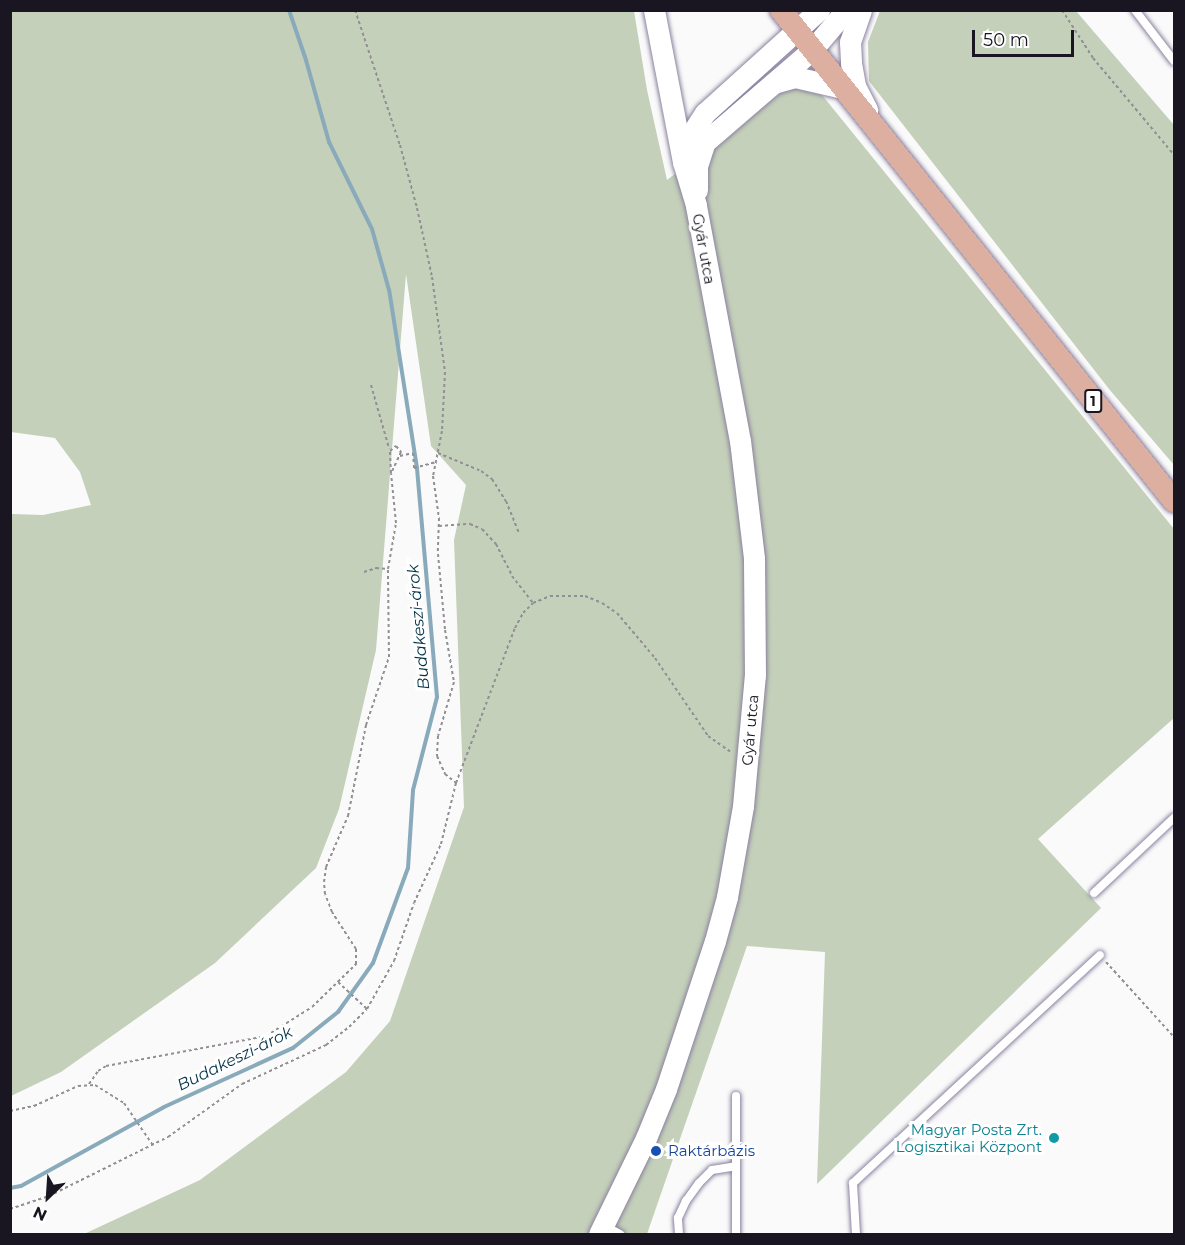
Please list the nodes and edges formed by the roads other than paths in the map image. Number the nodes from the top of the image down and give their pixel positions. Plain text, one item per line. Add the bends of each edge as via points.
1 (654, 10) edge
2 (781, 10) edge
3 (819, 10) edge
4 (846, 10) edge
5 (861, 10) edge
6 (1135, 10) edge
7 (796, 31) junction
8 (812, 50) junction
9 (1174, 60) edge
10 (774, 83) junction
11 (843, 88) junction
12 (874, 124) junction
13 (683, 162) junction
14 (696, 205) junction
15 (1174, 501) edge
16 (1174, 818) edge
17 (1094, 893) dead end
18 (1100, 955) road end
19 (736, 1096) dead end
20 (736, 1166) junction
21 (607, 1232) edge
22 (679, 1234) edge
23 (736, 1234) edge
24 (856, 1234) edge

1 - 13 main road, Gyár utca
2 - 7 main road, 1
3 - 7 main road
4 - 8 main road, Gyár utca
5 - 12 main road via 850,42 851,63 855,86
6 - 9 lane
7 - 8 main road, 1
7 - 13 main road via 698,120 688,139
8 - 10 main road, Gyár utca
8 - 11 main road, 1
10 - 11 main road via 795,77
10 - 14 main road, Gyár utca via 705,142 698,166
11 - 12 main road, 1
12 - 15 main road, 1
13 - 14 main road, Gyár utca
14 - 21 main road, Gyár utca via 740,441 750,518 756,625 748,760 727,897 696,1002
16 - 17 lane
18 - 24 lane via 854,1183
19 - 20 lane
20 - 22 lane via 712,1170 699,1183 678,1218
20 - 23 lane

